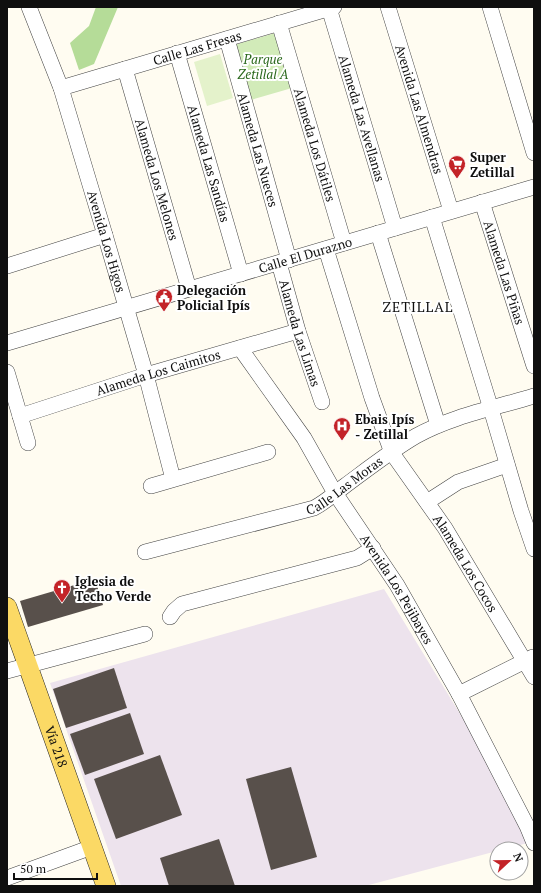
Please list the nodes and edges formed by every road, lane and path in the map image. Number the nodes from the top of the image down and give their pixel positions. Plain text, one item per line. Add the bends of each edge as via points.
1 (29, 7) edge
2 (388, 7) edge
3 (490, 7) edge
4 (332, 8) edge
5 (279, 23) junction
6 (227, 39) junction
7 (177, 53) junction
8 (125, 69) junction
9 (61, 88) junction
10 (534, 153) edge
11 (534, 187) edge
12 (482, 202) junction
13 (451, 211) junction
14 (432, 217) junction
15 (395, 228) junction
16 (378, 233) junction
17 (105, 235) junction
18 (344, 244) junction
19 (326, 249) junction
20 (284, 261) junction
21 (7, 266) edge
22 (241, 274) junction
23 (189, 289) junction
24 (126, 308) junction
25 (298, 331) junction
26 (7, 344) edge
27 (240, 348) junction
28 (534, 366) edge
29 (7, 372) edge
30 (146, 375) junction
31 (534, 396) edge
32 (322, 402) dead end
33 (491, 409) junction
34 (20, 416) junction
35 (438, 425) junction
36 (28, 443) dead end
37 (268, 452) dead end
38 (392, 453) junction
39 (507, 465) junction
40 (173, 479) junction
41 (151, 486) dead end
42 (335, 493) junction
43 (427, 502) junction
44 (373, 548) junction
45 (534, 549) edge
46 (145, 552) dead end
47 (7, 607) edge
48 (170, 617) dead end
49 (145, 634) dead end
50 (530, 658) edge
51 (28, 666) junction
52 (7, 672) edge
53 (534, 677) edge
54 (459, 694) junction
55 (534, 843) edge
56 (92, 847) junction
57 (7, 878) edge
58 (106, 886) edge

1 - 9 street, Avenida Los Higos
2 - 13 street, Avenida Las Almendras
3 - 10 street
4 - 5 street, Calle Las Fresas
4 - 15 street, Alameda Las Avellanas
5 - 6 street, Calle Las Fresas
5 - 18 street, Alameda Los Dátiles
6 - 7 street, Calle Las Fresas
6 - 20 street, Alameda Las Nueces
7 - 8 street, Calle Las Fresas
7 - 22 street, Alameda Las Sandías
8 - 9 street, Calle Las Fresas
8 - 23 street, Alameda Los Melones
9 - 17 street, Avenida Los Higos
11 - 12 street, Calle El Durazno
12 - 13 street, Calle El Durazno
12 - 28 street, Alameda Las Piñas
13 - 14 street, Calle El Durazno
14 - 15 street, Calle El Durazno
14 - 33 street
15 - 16 street, Calle El Durazno
16 - 18 street, Calle El Durazno
16 - 35 street
17 - 21 street
17 - 24 street, Avenida Los Higos
18 - 19 street, Calle El Durazno
19 - 20 street, Calle El Durazno
19 - 38 street, Alameda Los Cocos via 372,398
20 - 22 street, Calle El Durazno
20 - 25 street, Alameda Las Limas
22 - 23 street, Calle El Durazno
23 - 24 street, Calle El Durazno
24 - 26 street, Calle El Durazno
24 - 30 street, Avenida Los Higos
25 - 27 street, Alameda Los Caimitos
25 - 32 street, Alameda Las Limas
27 - 30 street, Alameda Los Caimitos
27 - 42 street, Avenida Los Pejibayes via 304,438
29 - 34 street
30 - 34 street, Alameda Los Caimitos
30 - 40 street, Avenida Los Higos
31 - 33 street, Calle Las Moras
33 - 35 street, Calle Las Moras
33 - 39 street
34 - 36 street
35 - 38 street, Calle Las Moras via 416,436
37 - 40 street
38 - 42 street, Calle Las Moras
38 - 43 street, Alameda Los Cocos
39 - 43 street via 458,482
39 - 45 street
40 - 41 street
42 - 44 street, Avenida Los Pejibayes
42 - 46 street, Calle Las Moras via 314,508
43 - 50 street, Alameda Los Cocos
44 - 48 street via 357,558 182,604
44 - 54 street, Avenida Los Pejibayes
47 - 51 main road, Vía 218
49 - 51 street
50 - 53 street, Alameda Los Cocos
50 - 54 street
51 - 52 street
51 - 56 main road, Vía 218
54 - 55 street, Avenida Los Pejibayes
56 - 57 street
56 - 58 main road, Vía 218

